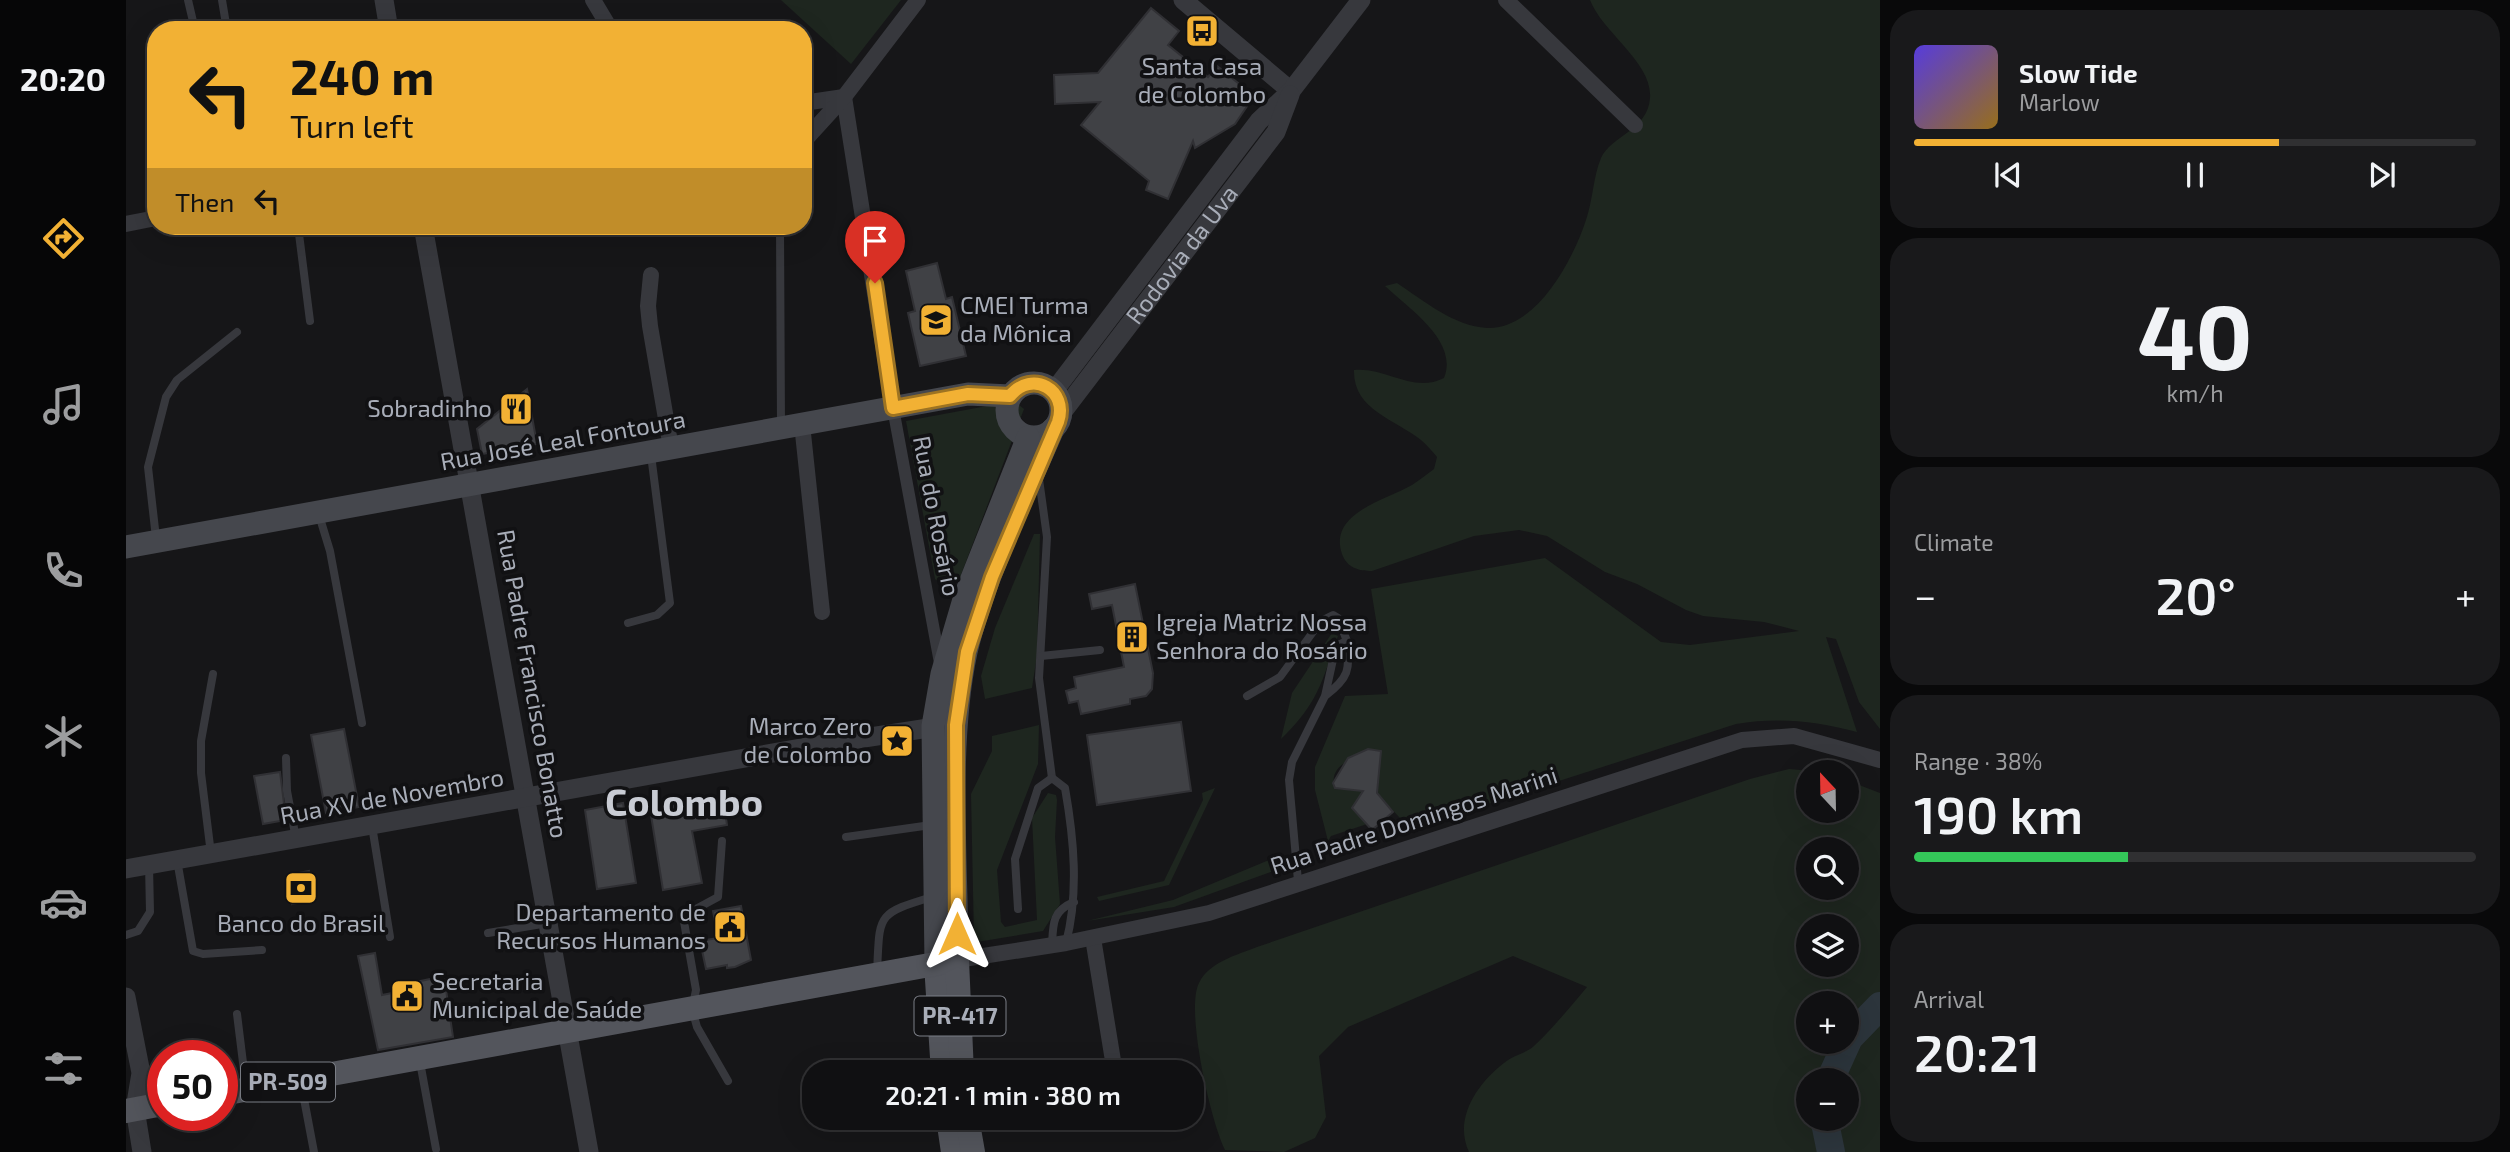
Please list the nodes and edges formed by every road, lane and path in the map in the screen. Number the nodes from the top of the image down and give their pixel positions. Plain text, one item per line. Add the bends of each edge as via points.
1 (188, 0) edge
2 (222, 0) edge
3 (384, 0) edge
4 (593, 0) edge
5 (918, 0) edge
6 (1183, 0) edge
7 (1361, 0) edge
8 (1506, 0) edge
9 (193, 21) edge
10 (226, 21) edge
11 (388, 21) edge
12 (606, 21) edge
13 (1291, 91) junction
14 (844, 97) junction
15 (812, 102) edge
16 (1635, 125) dead end
17 (812, 132) edge
18 (147, 220) edge
19 (126, 224) edge
20 (299, 235) edge
21 (425, 235) edge
22 (781, 235) edge
23 (651, 275) dead end
24 (310, 321) dead end
25 (237, 332) dead end
26 (1054, 391) junction
27 (1010, 396) junction
28 (893, 408) junction
29 (1057, 422) junction
30 (792, 426) junction
31 (1028, 437) junction
32 (661, 450) junction
33 (1037, 466) junction
34 (472, 484) junction
35 (318, 512) junction
36 (156, 541) junction
37 (126, 547) edge
38 (822, 612) dead end
39 (628, 623) dead end
40 (1347, 641) junction
41 (1100, 650) dead end
42 (1041, 656) junction
43 (213, 674) dead end
44 (942, 674) junction
45 (1247, 695) dead end
46 (1325, 696) junction
47 (362, 723) dead end
48 (944, 725) junction
49 (286, 758) dead end
50 (1879, 759) edge
51 (1052, 778) junction
52 (526, 799) junction
53 (934, 825) junction
54 (372, 826) junction
55 (846, 836) dead end
56 (296, 839) junction
57 (722, 841) dead end
58 (211, 854) junction
59 (177, 860) junction
60 (149, 865) junction
61 (126, 869) edge
62 (1298, 881) junction
63 (934, 897) junction
64 (1074, 902) junction
65 (1018, 909) dead end
66 (548, 923) junction
67 (488, 933) dead end
68 (126, 935) edge
69 (390, 937) dead end
70 (1093, 938) junction
71 (1059, 945) junction
72 (262, 950) dead end
73 (947, 962) junction
74 (877, 975) junction
75 (126, 997) edge
76 (692, 1009) junction
77 (237, 1014) dead end
78 (568, 1032) junction
79 (420, 1059) junction
80 (943, 1060) edge
81 (960, 1060) edge
82 (1113, 1060) edge
83 (300, 1080) junction
84 (728, 1081) dead end
85 (247, 1090) junction
86 (238, 1091) edge
87 (129, 1104) edge
88 (147, 1104) edge
89 (950, 1130) edge
90 (969, 1130) edge
91 (436, 1149) dead end
92 (142, 1152) edge
93 (314, 1152) edge
94 (589, 1152) edge
95 (953, 1152) edge
96 (974, 1152) edge

1 - 9 lane
2 - 10 lane
3 - 11 street
4 - 12 street
5 - 14 street
6 - 13 street
7 - 13 street, Rodovia da Uva / PR-417
8 - 16 street
13 - 26 street, Rodovia da Uva / PR-417 via 1259,121
13 - 29 street, Rodovia da Uva / PR-417 via 1276,131
14 - 15 street
14 - 17 street
14 - 28 street
18 - 19 street
20 - 24 lane
21 - 34 street, Rua Padre Francisco Bonatto
22 - 30 lane
23 - 32 street via 648,306
25 - 36 lane via 177,380 166,397 148,467
26 - 27 main road via 1031,383
26 - 29 main road via 1061,406
27 - 28 main road, Rua José Leal Fontoura via 968,394
27 - 31 main road via 1009,421
28 - 30 main road, Rua José Leal Fontoura
28 - 44 street, Rua do Rosário
29 - 31 main road via 1037,437
29 - 33 main road, Rodovia da Uva / PR-417
30 - 32 main road, Rua José Leal Fontoura
30 - 38 street
31 - 44 main road, Rodovia da Uva / PR-417 via 965,596
32 - 34 main road, Rua José Leal Fontoura
32 - 39 lane via 670,603 657,615
33 - 42 lane via 1047,537
33 - 48 main road, Rodovia da Uva / PR-417 via 992,577
34 - 35 main road, Rua José Leal Fontoura
34 - 52 street, Rua Padre Francisco Bonatto
35 - 36 main road, Rua José Leal Fontoura
35 - 47 lane via 330,551
36 - 37 main road, Rua José Leal Fontoura
40 - 45 lane via 1338,618 1333,615 1321,621 1280,677
40 - 46 lane via 1336,646
40 - 46 lane via 1347,675
41 - 42 lane
42 - 51 lane via 1041,704
43 - 58 lane via 201,741
44 - 48 main road, Rodovia da Uva / PR-417
46 - 62 lane via 1290,771
48 - 52 street, Rua XV de Novembro
48 - 53 main road, Rodovia da Uva / PR-417
48 - 73 main road, Rodovia da Uva / PR-417
49 - 56 lane
50 - 62 street, Rua Padre Domingos Marini via 1794,736 1742,740
51 - 64 lane via 1065,788 1068,803
51 - 65 lane via 1038,789 1029,808 1015,859
52 - 54 street, Rua XV de Novembro
52 - 66 street, Rua Padre Francisco Bonatto
53 - 55 lane
53 - 63 main road, Rodovia da Uva / PR-417
54 - 56 street, Rua XV de Novembro
54 - 69 lane
56 - 58 street, Rua XV de Novembro
57 - 76 lane via 718,897 683,916 696,990
58 - 59 street, Rua XV de Novembro
59 - 60 street, Rua XV de Novembro
59 - 72 lane via 193,951
60 - 61 street, Rua XV de Novembro
60 - 68 lane via 150,912 138,931
62 - 70 street, Rua Padre Domingos Marini via 1209,913
63 - 73 main road, Rodovia da Uva / PR-417
63 - 74 lane via 886,914 879,924
64 - 71 lane
64 - 71 lane via 1055,915
66 - 67 lane
66 - 78 street, Rua Padre Francisco Bonatto
70 - 71 street, Rua Padre Domingos Marini
70 - 82 street
71 - 73 street, Rua Padre Domingos Marini
73 - 74 main road, PR-509
73 - 80 main road, Rodovia da Uva / PR-417
73 - 81 main road, Rodovia da Uva / PR-417
74 - 76 main road, PR-509
75 - 87 street via 141,1073
76 - 78 main road, PR-509
76 - 84 lane via 697,1027
77 - 85 lane
78 - 79 main road, PR-509
78 - 94 street, Rua Padre Francisco Bonatto
79 - 83 main road, PR-509
79 - 91 lane
83 - 85 main road, PR-509
83 - 93 lane
85 - 86 main road, PR-509
87 - 88 main road
87 - 92 street
89 - 95 main road
90 - 96 main road

